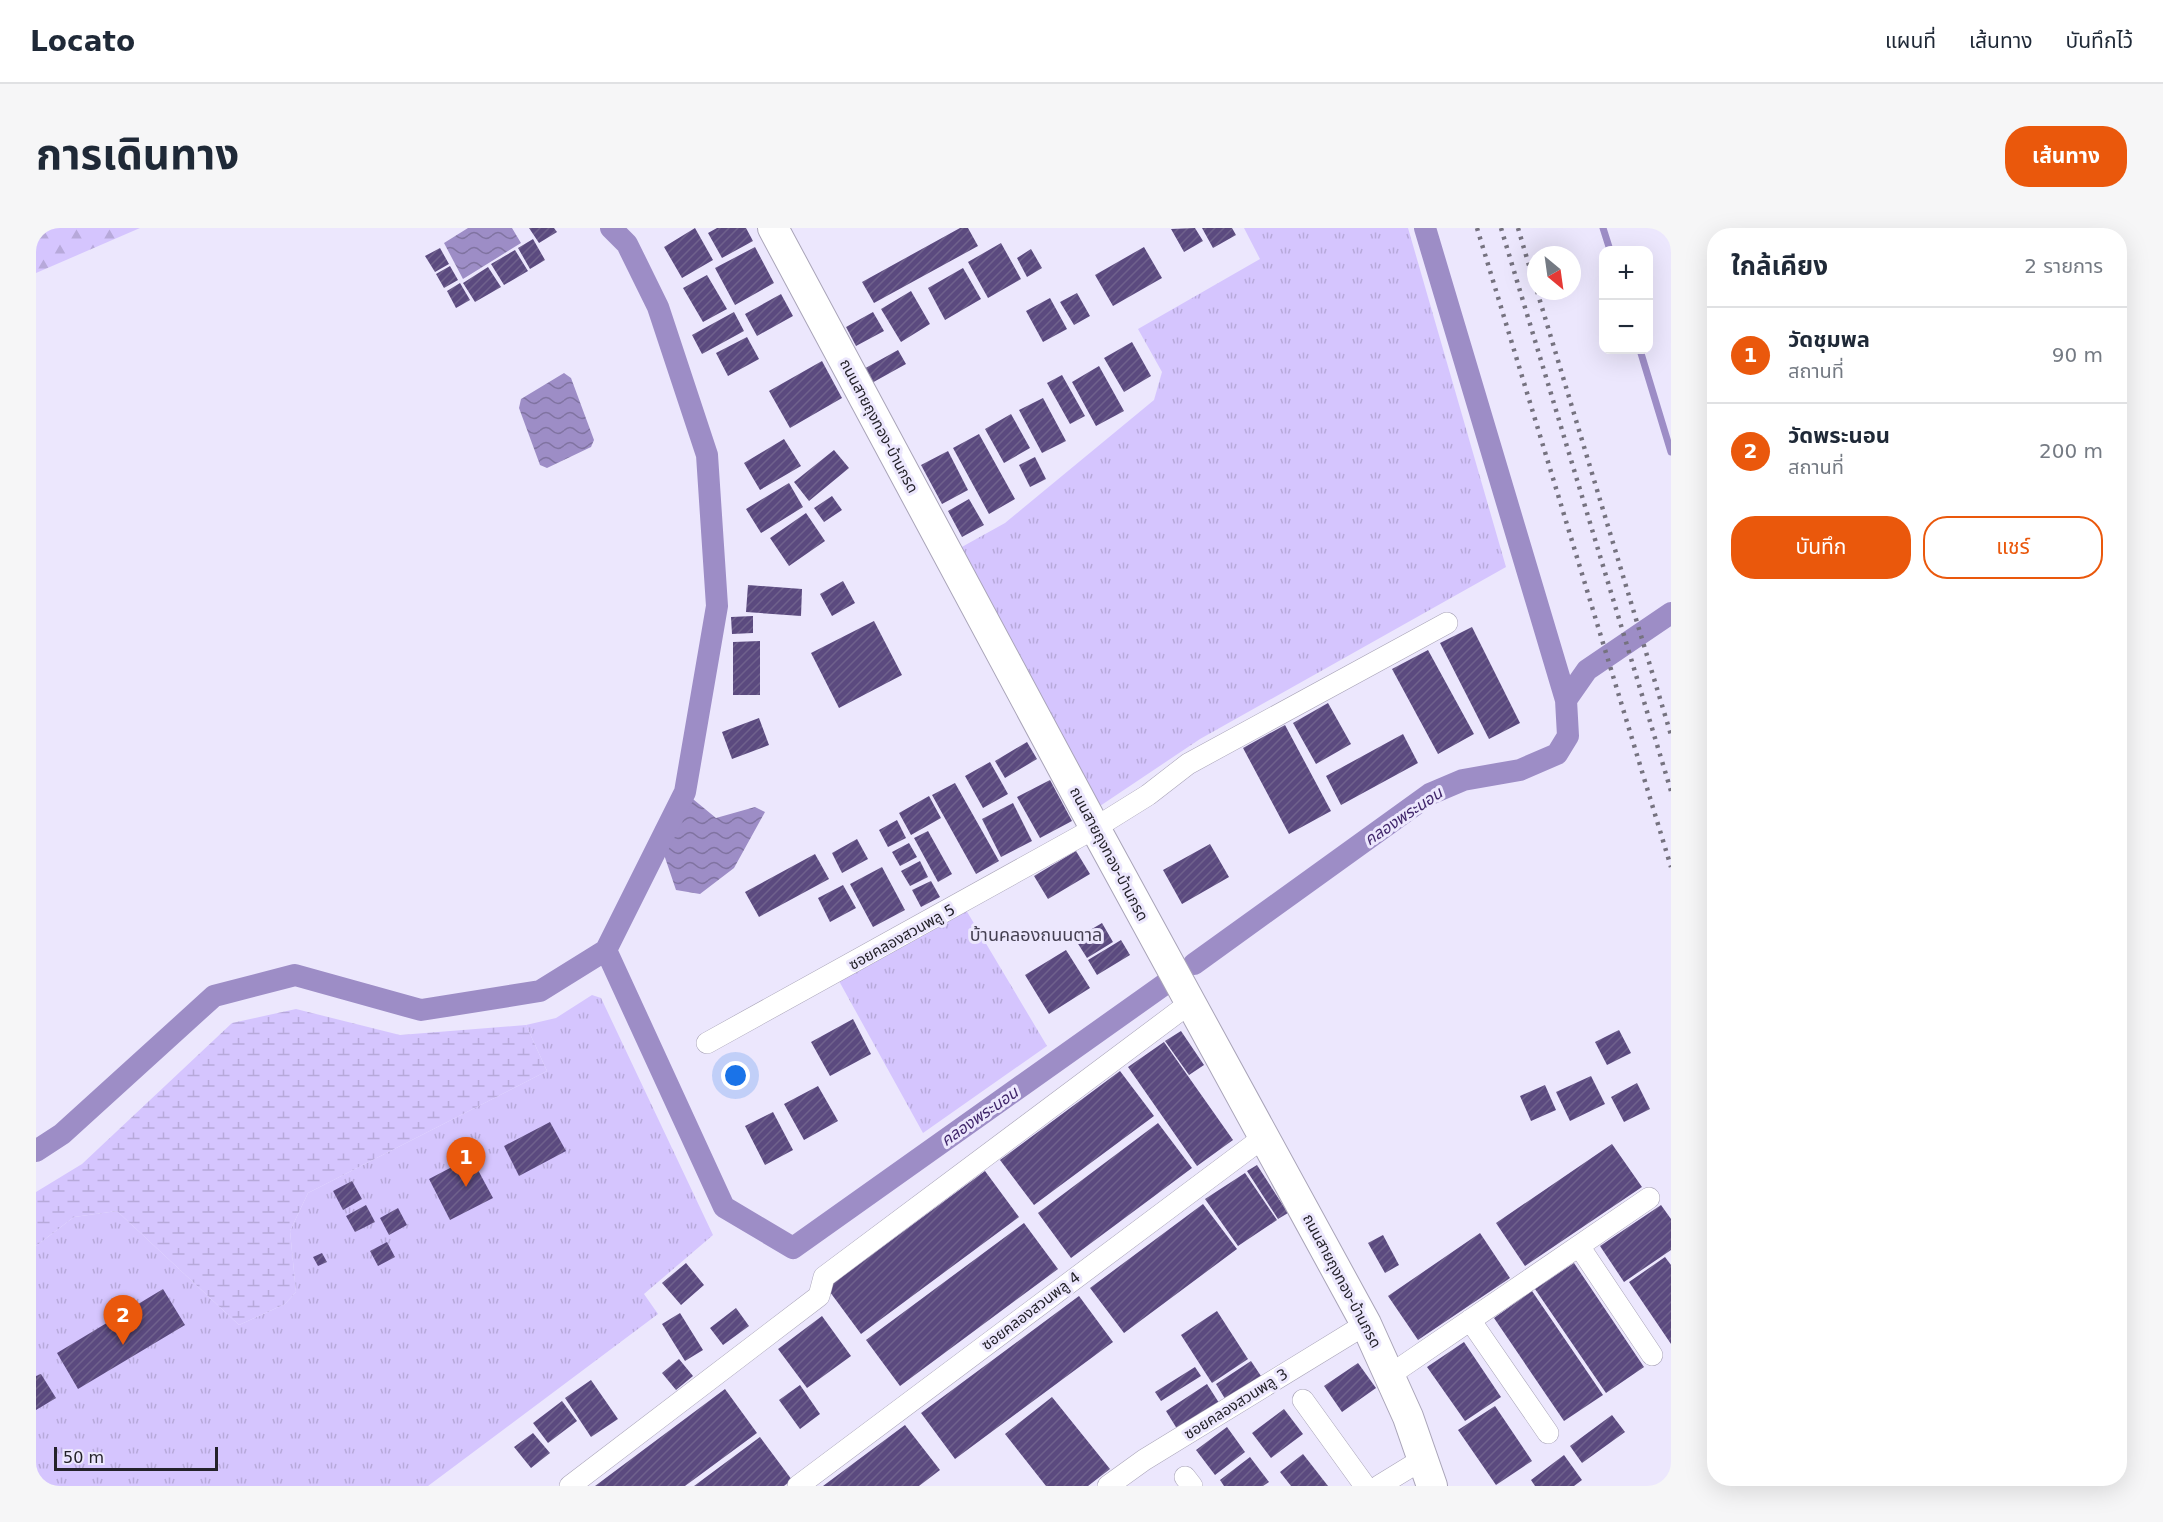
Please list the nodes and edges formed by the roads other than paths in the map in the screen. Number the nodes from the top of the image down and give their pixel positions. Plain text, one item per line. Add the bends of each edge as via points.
1 (773, 228) edge
2 (1447, 623) dead end
3 (1095, 828) junction
4 (1190, 1003) junction
5 (707, 1043) dead end
6 (1264, 1137) junction
7 (1649, 1198) dead end
8 (1579, 1246) junction
9 (1470, 1320) junction
10 (1366, 1324) junction
11 (1652, 1355) dead end
12 (1390, 1375) junction
13 (1303, 1400) dead end
14 (1548, 1432) dead end
15 (1426, 1478) edge
16 (1376, 1485) edge
17 (570, 1486) edge
18 (798, 1486) edge
19 (1108, 1486) edge

1 - 3 street, ถนนสายถุงทอง-บ้านกรด
2 - 3 street, ซอยคลองสวนพลู 5 via 1188,764
3 - 4 street, ถนนสายถุงทอง-บ้านกรด
3 - 5 street, ซอยคลองสวนพลู 5
4 - 6 street, ถนนสายถุงทอง-บ้านกรด
4 - 17 street via 824,1276 819,1296
6 - 10 street, ถนนสายถุงทอง-บ้านกรด
6 - 18 street, ซอยคลองสวนพลู 4
7 - 8 street
8 - 9 street
8 - 11 street
9 - 12 street
9 - 14 street
10 - 12 street, ถนนสายถุงทอง-บ้านกรด
10 - 19 street, ซอยคลองสวนพลู 3
12 - 15 street, ถนนสายถุงทอง-บ้านกรด via 1408,1417
13 - 16 street
15 - 16 street

